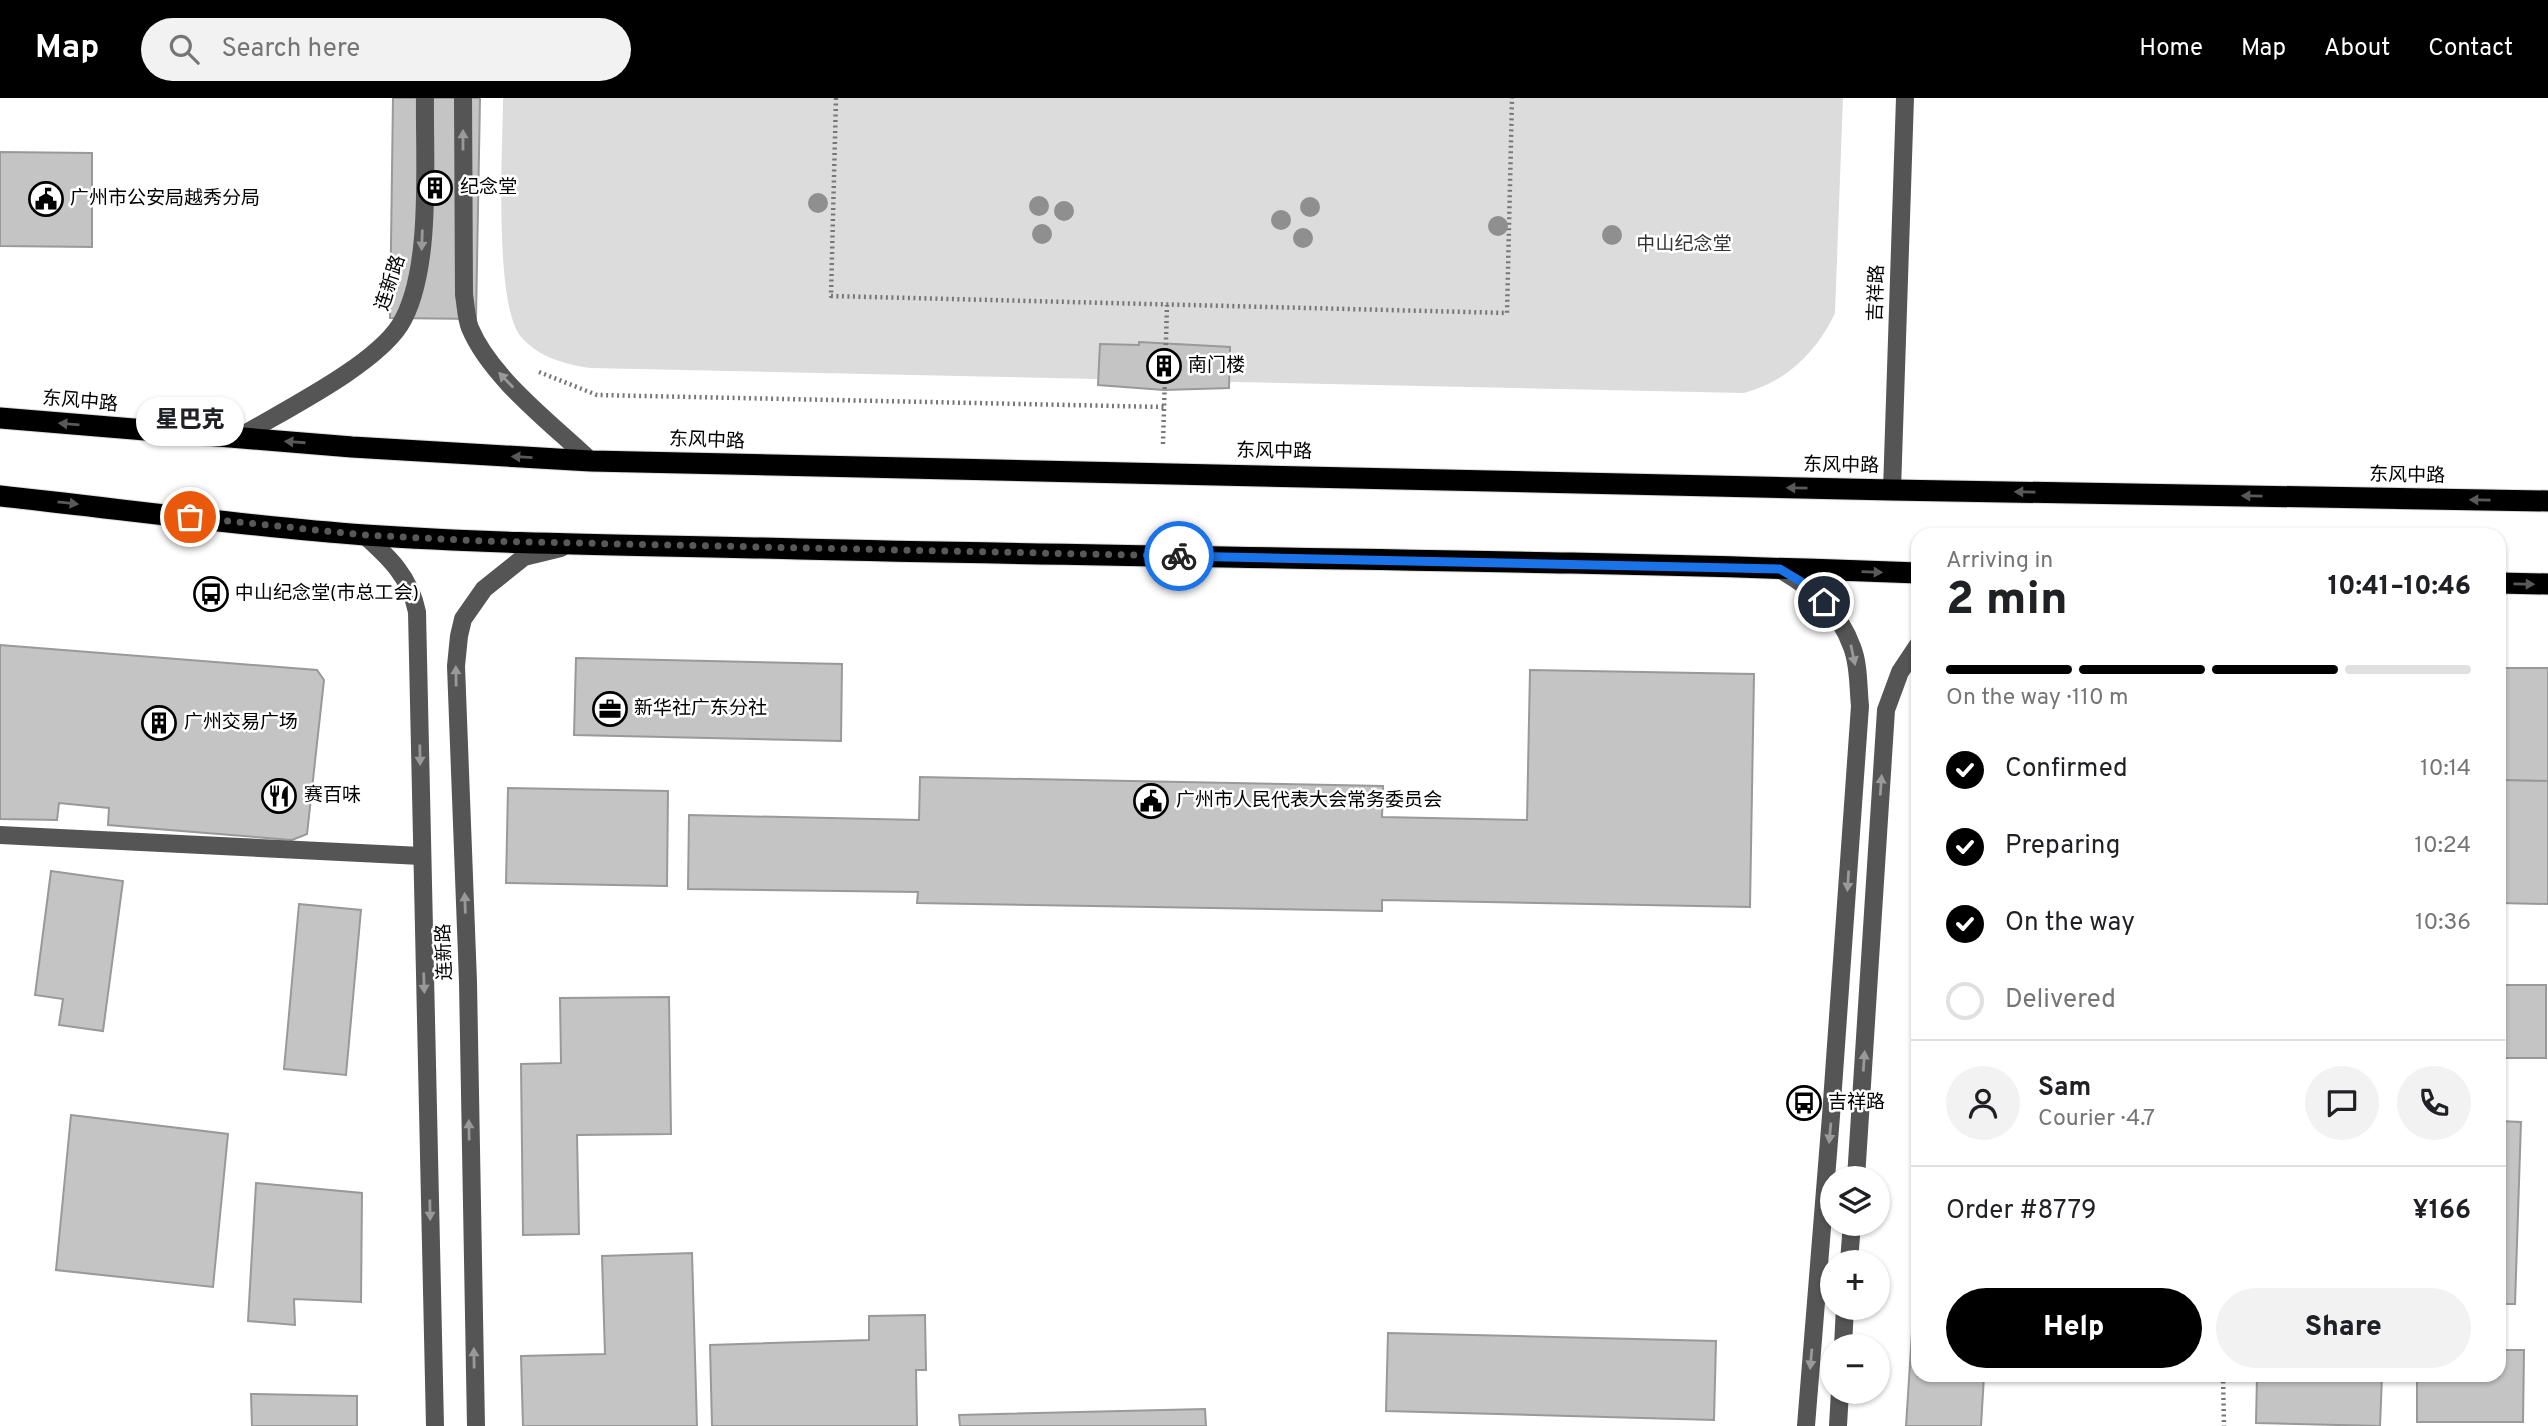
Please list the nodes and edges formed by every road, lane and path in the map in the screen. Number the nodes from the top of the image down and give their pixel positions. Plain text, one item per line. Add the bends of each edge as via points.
1 (425, 98) edge
2 (463, 98) edge
3 (836, 98) edge
4 (1512, 98) edge
5 (1905, 98) edge
6 (1167, 305) junction
7 (527, 367) dead end
8 (1164, 407) junction
9 (0, 418) edge
10 (238, 438) junction
11 (591, 461) junction
12 (1163, 472) junction
13 (1892, 490) junction
14 (0, 496) edge
15 (2548, 501) edge
16 (364, 535) junction
17 (577, 544) junction
18 (1780, 569) junction
19 (1911, 573) edge
20 (2506, 583) edge
21 (2548, 584) edge
22 (1911, 656) edge
23 (0, 835) edge
24 (421, 856) junction
25 (1857, 1166) edge
26 (2223, 1382) edge
27 (1839, 1404) edge
28 (435, 1426) edge
29 (476, 1426) edge
30 (1806, 1426) edge
31 (1838, 1426) edge
32 (2224, 1426) edge

1 -> 10 street, 连新路 via 422,259 410,306 398,327 352,370
11 -> 2 street via 505,380 484,356 469,325 464,284
3 - 6 path via 831,296
4 - 6 path via 1507,313
5 - 13 street, 吉祥路
6 - 8 path
7 - 8 path via 597,395
8 - 12 path
10 -> 9 highway, 东风中路
11 -> 10 highway, 东风中路
11 - 12 highway, 东风中路
13 -> 12 highway, 东风中路
15 -> 13 highway, 东风中路
14 -> 16 highway
16 - 17 highway
16 -> 24 street, 连新路 via 391,559 408,583 417,612
17 - 18 highway
29 -> 17 street, 连新路 via 458,636 463,619 484,589 524,557
18 -> 19 highway
18 -> 30 street via 1810,587 1838,617 1853,649 1860,706
20 -> 21 highway
25 -> 22 street via 1886,710
23 - 24 street
24 -> 28 street, 连新路
26 - 32 path
27 - 31 street

